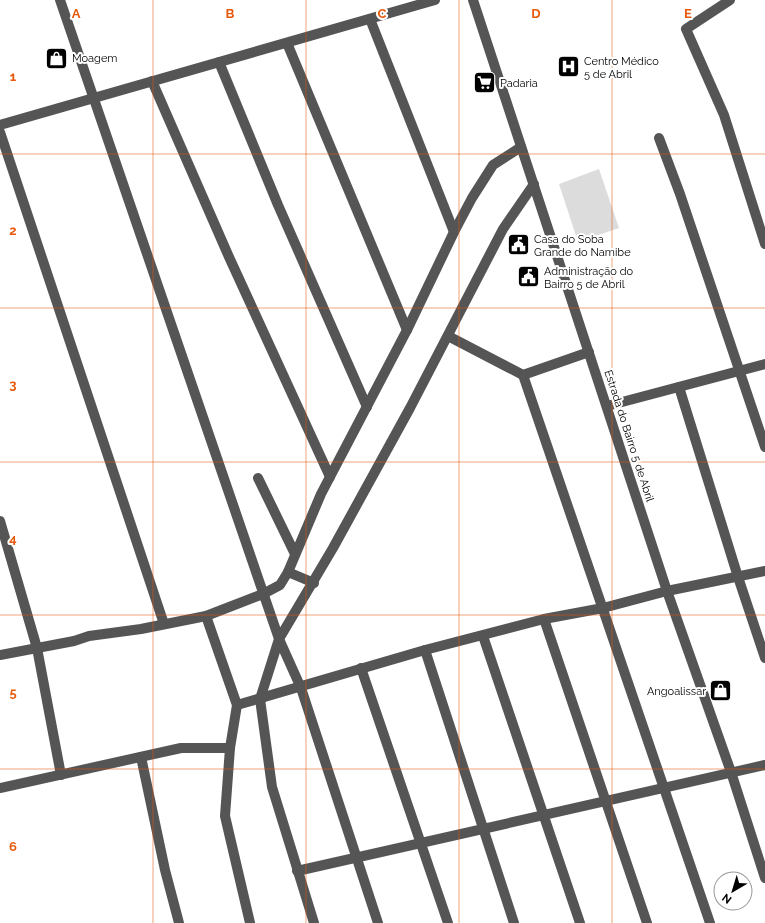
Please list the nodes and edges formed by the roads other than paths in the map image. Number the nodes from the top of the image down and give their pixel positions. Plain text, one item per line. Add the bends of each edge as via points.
1 (60, 0) edge
2 (435, 0) edge
3 (472, 0) edge
4 (730, 0) edge
5 (370, 19) junction
6 (288, 43) junction
7 (219, 62) junction
8 (152, 82) junction
9 (93, 99) junction
10 (0, 125) edge
11 (0, 132) edge
12 (659, 138) dead end
13 (521, 147) junction
14 (534, 184) junction
15 (454, 232) junction
16 (765, 244) edge
17 (407, 330) junction
18 (448, 336) junction
19 (588, 352) junction
20 (765, 364) edge
21 (739, 371) junction
22 (523, 375) junction
23 (679, 387) junction
24 (607, 406) junction
25 (367, 407) junction
26 (765, 447) edge
27 (330, 477) junction
28 (258, 478) dead end
29 (0, 521) edge
30 (295, 554) junction
31 (765, 571) edge
32 (288, 572) junction
33 (738, 576) junction
34 (314, 583) junction
35 (667, 591) junction
36 (263, 594) junction
37 (603, 608) junction
38 (206, 616) junction
39 (544, 619) junction
40 (164, 624) junction
41 (483, 636) junction
42 (279, 639) junction
43 (37, 648) junction
44 (425, 650) junction
45 (0, 655) edge
46 (765, 658) edge
47 (361, 668) junction
48 (301, 688) junction
49 (260, 699) junction
50 (237, 705) junction
51 (230, 748) junction
52 (141, 757) junction
53 (765, 765) edge
54 (731, 772) junction
55 (61, 775) junction
56 (0, 788) edge
57 (664, 788) junction
58 (605, 801) junction
59 (544, 815) junction
60 (483, 829) junction
61 (421, 843) junction
62 (356, 857) junction
63 (297, 871) junction
64 (765, 878) edge
65 (179, 923) edge
66 (250, 923) edge
67 (314, 923) edge
68 (378, 923) edge
69 (448, 923) edge
70 (514, 923) edge
71 (580, 923) edge
72 (647, 923) edge
73 (710, 923) edge

1 - 9 street
2 - 5 street
3 - 13 street, Estrada do Bairro 5 de Abril
4 - 16 street via 686,29 724,116
5 - 6 street
5 - 15 street
6 - 7 street
6 - 17 street
7 - 8 street
7 - 25 street via 278,205
8 - 9 street
8 - 27 street
9 - 10 street
9 - 36 street
11 - 40 street
12 - 21 street
13 - 14 street, Estrada do Bairro 5 de Abril
13 - 15 street via 493,165
14 - 18 street via 503,229
14 - 19 street, Estrada do Bairro 5 de Abril
15 - 17 street
17 - 25 street
18 - 22 street
18 - 34 street
19 - 22 street
19 - 24 street, Estrada do Bairro 5 de Abril
20 - 21 street
21 - 23 street
21 - 26 street
22 - 37 street
23 - 24 street
23 - 33 street
24 - 35 street, Estrada do Bairro 5 de Abril
25 - 27 street
27 - 30 street
28 - 30 street
29 - 43 street
30 - 32 street
31 - 33 street
32 - 34 street
32 - 36 street via 280,585
33 - 35 street
33 - 46 street
34 - 42 street
35 - 37 street
35 - 54 street, Estrada do Bairro 5 de Abril
36 - 38 street
36 - 42 street
37 - 39 street
37 - 57 street
38 - 40 street
38 - 50 street
39 - 41 street
39 - 58 street
40 - 43 street via 89,636
41 - 44 street
41 - 59 street
42 - 48 street
42 - 49 street
43 - 45 street
43 - 55 street
44 - 47 street
44 - 60 street
47 - 48 street
47 - 61 street
48 - 49 street
48 - 62 street
49 - 50 street
49 - 63 street via 272,786
50 - 51 street
51 - 52 street via 181,748
51 - 66 street via 225,816
52 - 55 street
52 - 65 street
53 - 54 street
54 - 57 street
54 - 64 street, Estrada do Bairro 5 de Abril
55 - 56 street
57 - 58 street
57 - 73 street
58 - 59 street
58 - 72 street
59 - 60 street
59 - 71 street
60 - 61 street
60 - 70 street
61 - 62 street
61 - 69 street
62 - 63 street
62 - 68 street
63 - 67 street

